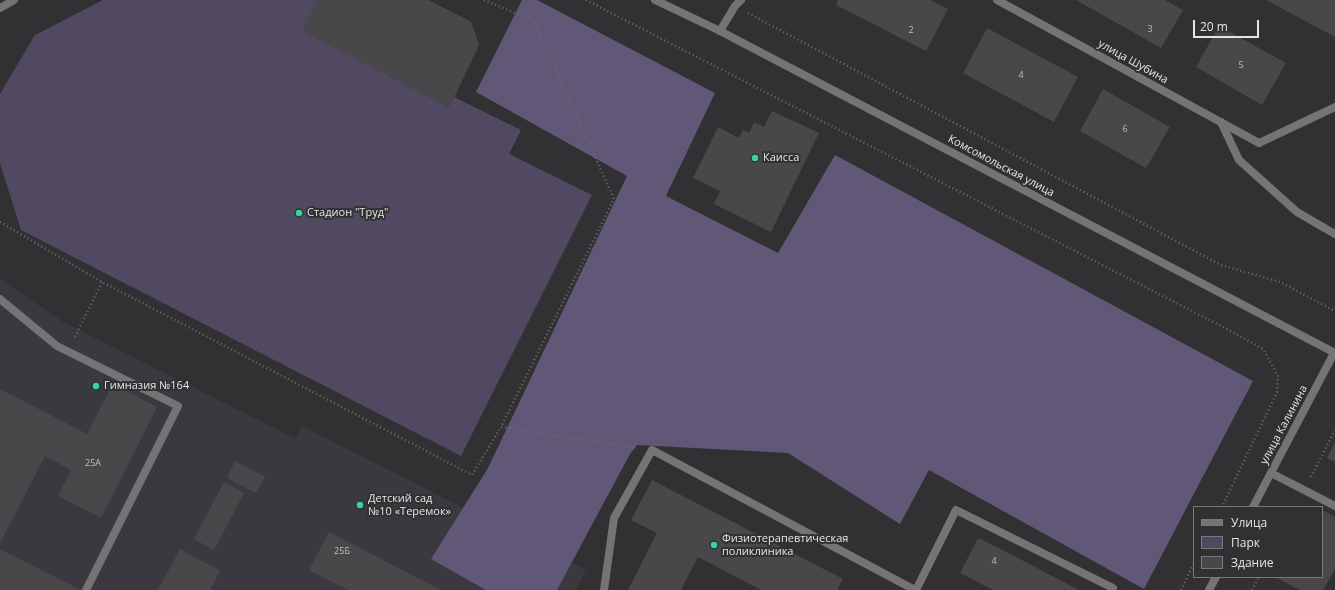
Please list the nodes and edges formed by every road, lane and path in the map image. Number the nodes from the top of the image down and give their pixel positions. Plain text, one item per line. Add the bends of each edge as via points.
1 (14, 0) edge
2 (484, 0) edge
3 (586, 0) edge
4 (655, 0) edge
5 (741, 0) edge
6 (997, 0) edge
7 (735, 6) junction
8 (0, 8) edge
9 (720, 31) junction
10 (1335, 107) edge
11 (1221, 122) junction
12 (0, 222) edge
13 (1335, 234) edge
14 (102, 282) junction
15 (0, 300) edge
16 (1335, 311) edge
17 (67, 351) junction
18 (1335, 353) edge
19 (501, 426) junction
20 (1335, 430) edge
21 (652, 450) junction
22 (1271, 473) junction
23 (1304, 490) junction
24 (1222, 506) edge
25 (1254, 506) edge
26 (1335, 506) edge
27 (1193, 565) edge
28 (1215, 578) edge
29 (1258, 578) edge
30 (1113, 588) dead end
31 (86, 590) edge
32 (604, 590) edge
33 (916, 590) edge
34 (1181, 590) edge
35 (1209, 590) edge
36 (1252, 590) edge

1 - 8 street
2 - 19 path via 534,21 614,199
3 - 24 path via 1263,349 1278,376 1277,392
4 - 9 street, Комсомольская улица
5 - 7 street
6 - 11 street, улица Шубина
7 - 9 street
7 - 16 path via 1221,265 1280,282
9 - 18 street, Комсомольская улица
10 - 11 street, улица Шубина via 1259,143
11 - 13 street via 1239,160 1297,212
12 - 14 path
14 - 17 path
14 - 19 path via 472,475
15 - 17 street via 57,346
17 - 31 street via 178,406
18 - 22 street, улица Калинина
19 - 21 path
20 - 23 path
21 - 32 street via 614,518
21 - 33 street
22 - 23 street
22 - 25 street, улица Калинина
23 - 26 street
27 - 34 path
28 - 35 street
29 - 36 path
30 - 33 street via 956,510

